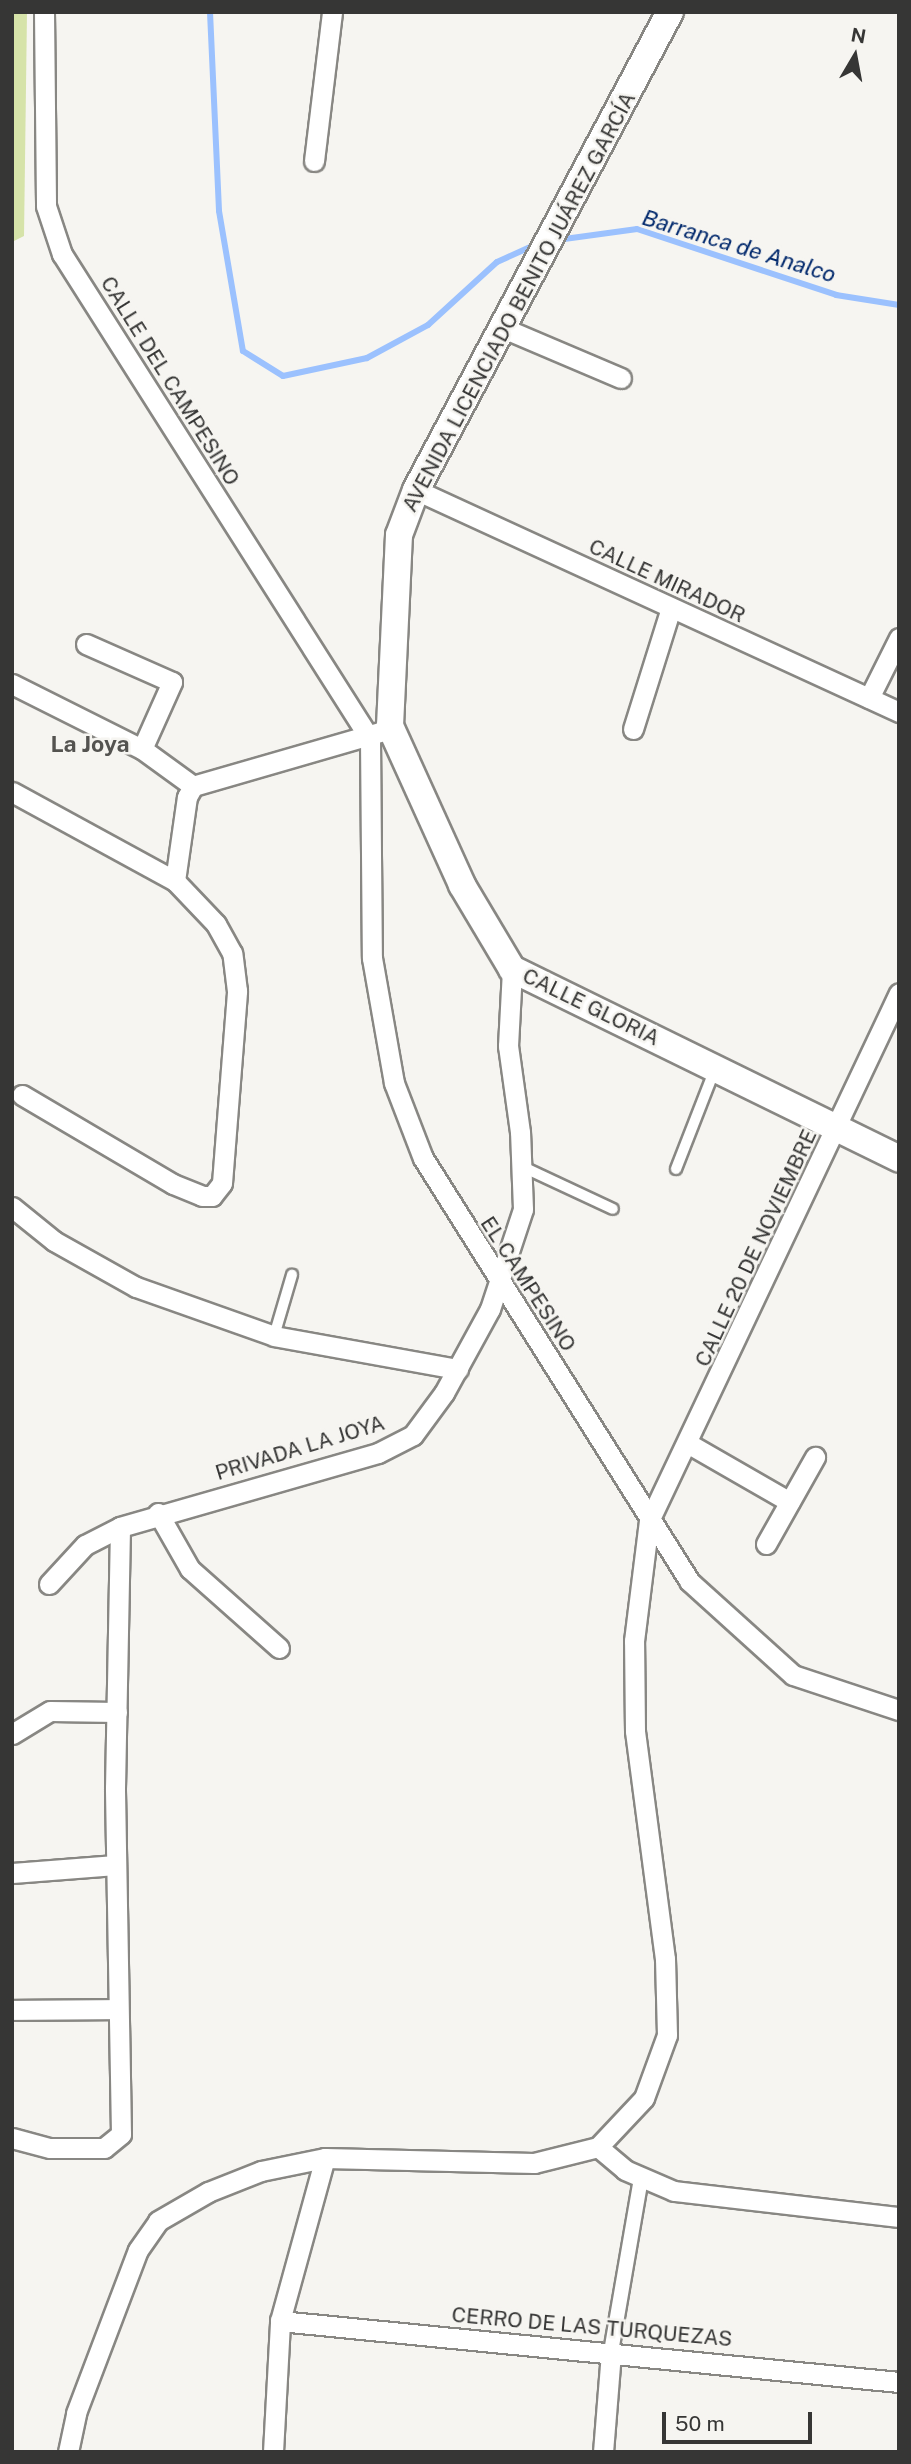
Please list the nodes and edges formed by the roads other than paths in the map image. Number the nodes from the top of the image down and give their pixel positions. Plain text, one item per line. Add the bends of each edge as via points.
1 (44, 12) edge
2 (332, 12) edge
3 (670, 12) edge
4 (314, 161) dead end
5 (503, 328) junction
6 (621, 378) dead end
7 (416, 491) junction
8 (671, 608) junction
9 (899, 638) edge
10 (86, 644) dead end
11 (12, 684) edge
12 (869, 698) junction
13 (899, 712) edge
14 (633, 729) dead end
15 (380, 733) junction
16 (142, 749) junction
17 (193, 786) junction
18 (12, 792) edge
19 (175, 881) junction
20 (512, 969) junction
21 (899, 993) edge
22 (715, 1067) junction
23 (22, 1095) dead end
24 (838, 1130) junction
25 (899, 1159) edge
26 (523, 1167) junction
27 (676, 1170) dead end
28 (12, 1207) edge
29 (613, 1209) dead end
30 (292, 1275) dead end
31 (501, 1285) junction
32 (274, 1336) junction
33 (458, 1369) junction
34 (689, 1444) junction
35 (815, 1457) dead end
36 (790, 1502) junction
37 (158, 1514) junction
38 (649, 1521) junction
39 (120, 1527) junction
40 (766, 1544) dead end
41 (49, 1584) dead end
42 (279, 1648) dead end
43 (899, 1710) edge
44 (117, 1712) junction
45 (12, 1734) edge
46 (116, 1865) junction
47 (12, 1873) edge
48 (118, 2009) junction
49 (12, 2010) edge
50 (12, 2138) edge
51 (598, 2147) junction
52 (325, 2158) junction
53 (641, 2179) junction
54 (899, 2217) edge
55 (280, 2321) junction
56 (611, 2352) junction
57 (899, 2382) edge
58 (68, 2452) edge
59 (273, 2452) edge
60 (603, 2452) edge

1 - 15 street, CALLE DEL CAMPESINO via 41,146 46,206 62,254
2 - 4 street
3 - 5 main road, AVENIDA LICENCIADO BENITO JUÁREZ GARCÍA
5 - 6 street
5 - 7 main road, AVENIDA LICENCIADO BENITO JUÁREZ GARCÍA
7 - 8 street, CALLE MIRADOR
7 - 15 main road, AVENIDA LICENCIADO BENITO JUÁREZ GARCÍA via 400,535
8 - 12 street, CALLE MIRADOR
8 - 14 street
9 - 12 street
10 - 16 street via 173,682
11 - 16 street
12 - 13 street, CALLE MIRADOR
15 - 17 street
15 - 20 main road, CALLE GLORIA
15 - 31 street, EL CAMPESINO via 372,958 394,1083 423,1158
16 - 17 street
17 - 19 street via 187,797
18 - 19 street
19 - 23 street via 216,924 232,953 237,991 222,1183 212,1196 173,1184
20 - 22 main road, CALLE GLORIA
20 - 26 street, PRIVADA LA JOYA via 508,1046
21 - 24 street, CALLE 20 DE NOVIEMBRE
22 - 24 main road, CALLE GLORIA
22 - 27 lane
24 - 25 main road, CALLE GLORIA
24 - 34 street, CALLE 20 DE NOVIEMBRE
26 - 29 lane
26 - 31 street, PRIVADA LA JOYA via 523,1209
28 - 32 street via 54,1241 136,1287
30 - 32 lane
31 - 33 street, PRIVADA LA JOYA
31 - 38 street, EL CAMPESINO
32 - 33 street
33 - 37 street, PRIVADA LA JOYA via 413,1435 378,1453
34 - 36 street
34 - 38 street, CALLE 20 DE NOVIEMBRE
35 - 36 street
36 - 40 street
37 - 39 street, PRIVADA LA JOYA
37 - 42 street via 190,1569
38 - 43 street, EL CAMPESINO via 689,1581 793,1675
38 - 51 street via 634,1641 635,1731 665,1959 667,2035 644,2098
39 - 41 street, PRIVADA LA JOYA via 85,1545
39 - 44 street
44 - 45 street via 50,1711
44 - 46 street
46 - 47 street
46 - 48 street
48 - 49 street
48 - 50 street via 121,2134 104,2148 50,2148
51 - 52 street via 534,2163
51 - 53 street
52 - 55 street
52 - 58 street via 261,2171 208,2192 158,2221 138,2250 76,2413
53 - 54 street via 700,2195
53 - 56 street
55 - 56 street, CERRO DE LAS TURQUEZAS
55 - 59 street
56 - 57 street, CERRO DE LAS TURQUEZAS
56 - 60 street

